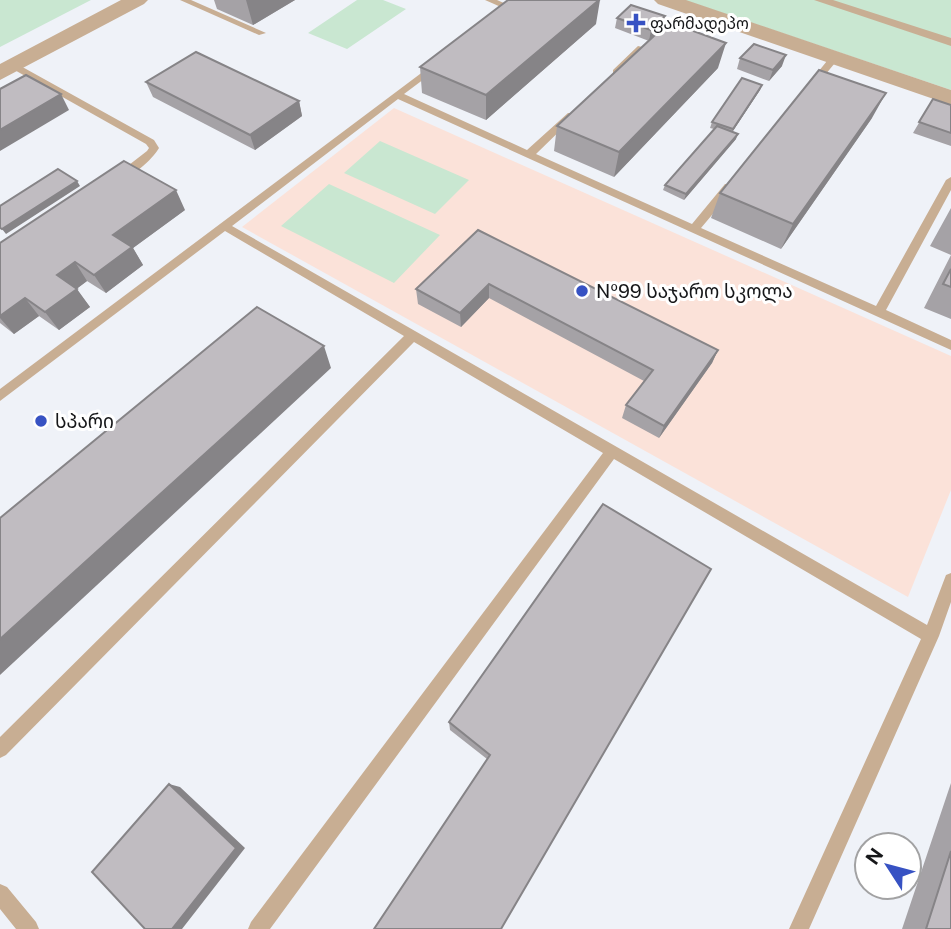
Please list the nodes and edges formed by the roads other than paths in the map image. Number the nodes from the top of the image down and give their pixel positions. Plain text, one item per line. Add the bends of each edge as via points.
1 (137, 0) edge
2 (184, 0) edge
3 (489, 0) edge
4 (524, 0) edge
5 (665, 0) edge
6 (820, 0) edge
7 (199, 2) edge
8 (513, 9) junction
9 (502, 16) edge
10 (262, 33) dead end
11 (951, 42) edge
12 (641, 48) edge
13 (834, 58) junction
14 (439, 64) edge
15 (7, 70) edge
16 (603, 83) edge
17 (807, 92) edge
18 (397, 95) junction
19 (951, 98) edge
20 (575, 110) edge
21 (528, 155) junction
22 (738, 176) edge
23 (951, 180) edge
24 (114, 181) edge
25 (224, 226) junction
26 (694, 229) junction
27 (878, 312) junction
28 (413, 335) junction
29 (951, 345) edge
30 (0, 396) edge
31 (612, 451) junction
32 (951, 581) edge
33 (931, 636) junction
34 (0, 749) edge
35 (0, 894) edge
36 (29, 929) edge
37 (258, 929) edge
38 (799, 929) edge

1 - 15 street
2 - 7 lane
3 - 8 lane
4 - 8 lane
5 - 13 street
6 - 11 street
7 - 10 lane
8 - 9 lane
12 - 16 lane
13 - 17 lane
13 - 19 street
14 - 18 lane
15 - 24 lane via 150,142 154,148 146,160
18 - 21 lane
18 - 25 lane
20 - 21 lane
21 - 26 lane
22 - 26 lane
23 - 27 lane
25 - 28 lane
25 - 30 lane
26 - 27 lane
27 - 29 lane
28 - 31 lane
28 - 34 lane
31 - 33 lane
31 - 37 lane
32 - 33 lane
33 - 38 lane
35 - 36 lane

